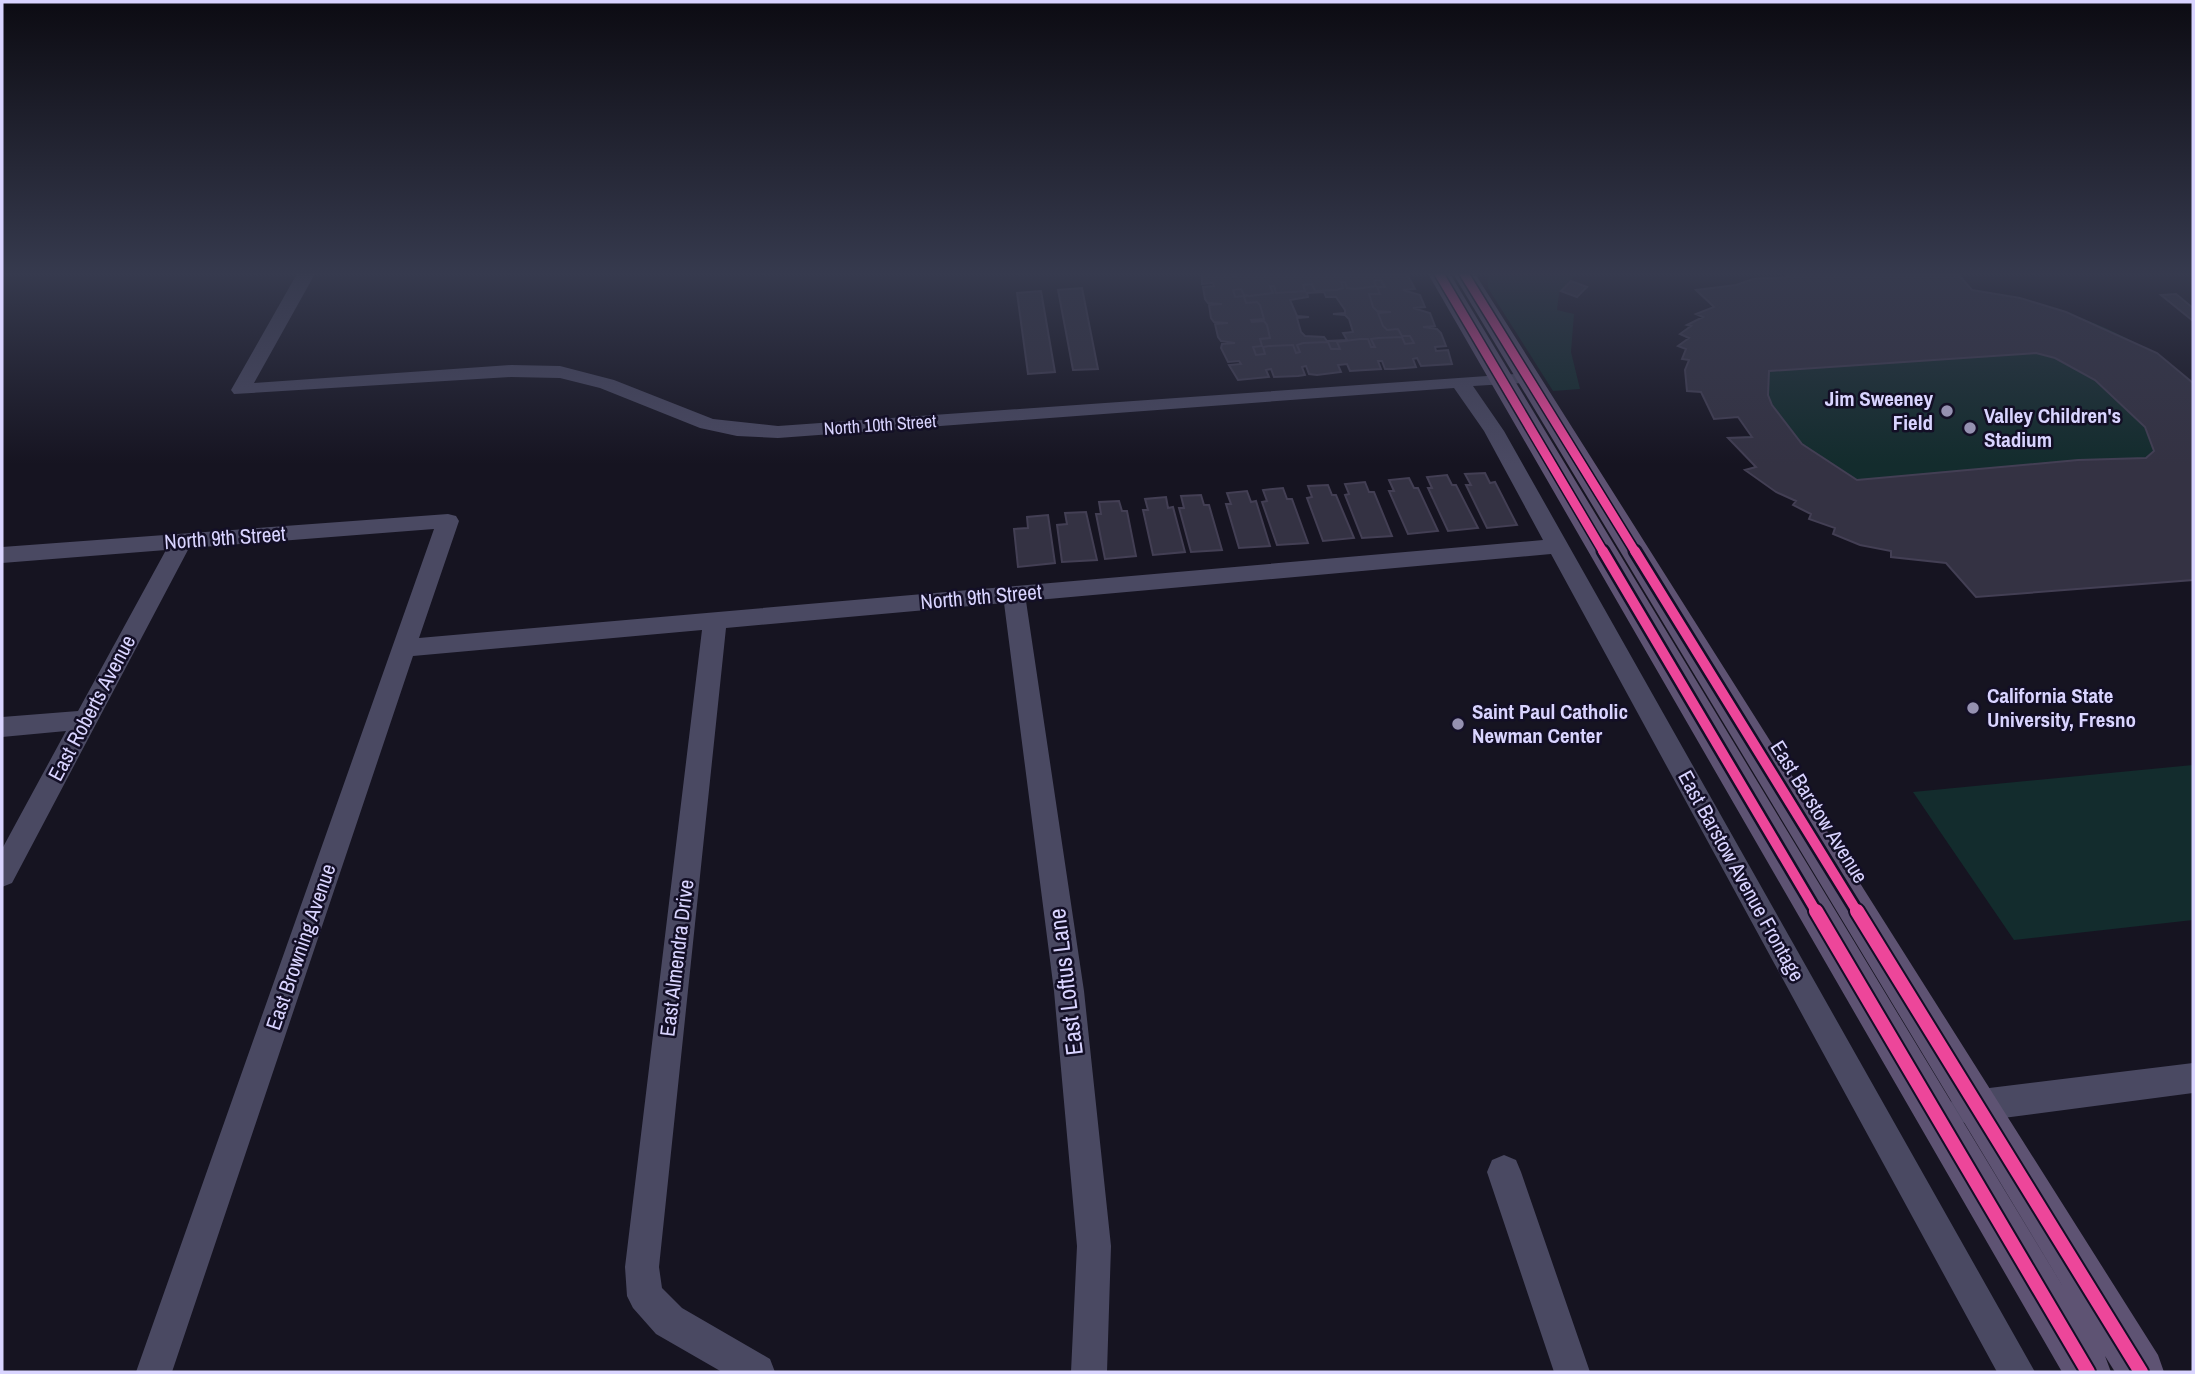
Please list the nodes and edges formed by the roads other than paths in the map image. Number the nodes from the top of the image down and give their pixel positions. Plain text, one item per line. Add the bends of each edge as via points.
1 (271, 336) edge
2 (1484, 336) edge
3 (1494, 336) edge
4 (1514, 378) junction
5 (1460, 382) junction
6 (447, 521) joint
7 (182, 541) junction
8 (1558, 546) junction
9 (2, 555) edge
10 (1014, 594) junction
11 (715, 620) junction
12 (404, 648) junction
13 (86, 720) junction
14 (2, 727) edge
15 (2, 875) edge
16 (2193, 1078) edge
17 (1977, 1105) junction
18 (1934, 1111) junction
19 (1504, 1172) dead end
20 (154, 1372) edge
21 (757, 1372) edge
22 (1090, 1372) edge
23 (1572, 1372) edge
24 (2017, 1372) edge
25 (2088, 1372) edge
26 (2141, 1372) edge

1 - 5 street, North 10th Street via 241,390 549,371 576,374 700,422 748,432
2 - 4 main road, East Barstow Avenue
3 - 4 main road, East Barstow Avenue
4 - 5 street, North 10th Street
4 - 17 main road, East Barstow Avenue
4 - 18 main road, East Barstow Avenue
5 - 8 street, East Barstow Avenue Frontage via 1494,431
6 - 7 street, North 9th Street
6 - 12 street, East Browning Avenue
7 - 9 street, North 9th Street
7 - 13 street, East Roberts Avenue
8 - 10 street, North 9th Street
8 - 24 street, East Barstow Avenue Frontage
10 - 11 street, North 9th Street
10 - 22 street, East Loftus Lane via 1069,991 1093,1233
11 - 12 street, North 9th Street
11 - 21 street, East Almendra Drive via 642,1267 645,1296 668,1321
12 - 20 street, East Browning Avenue
13 - 14 street
13 - 15 street, East Roberts Avenue
16 - 17 street
17 - 18 street
17 - 26 main road, East Barstow Avenue
18 - 25 main road, East Barstow Avenue
19 - 23 street

